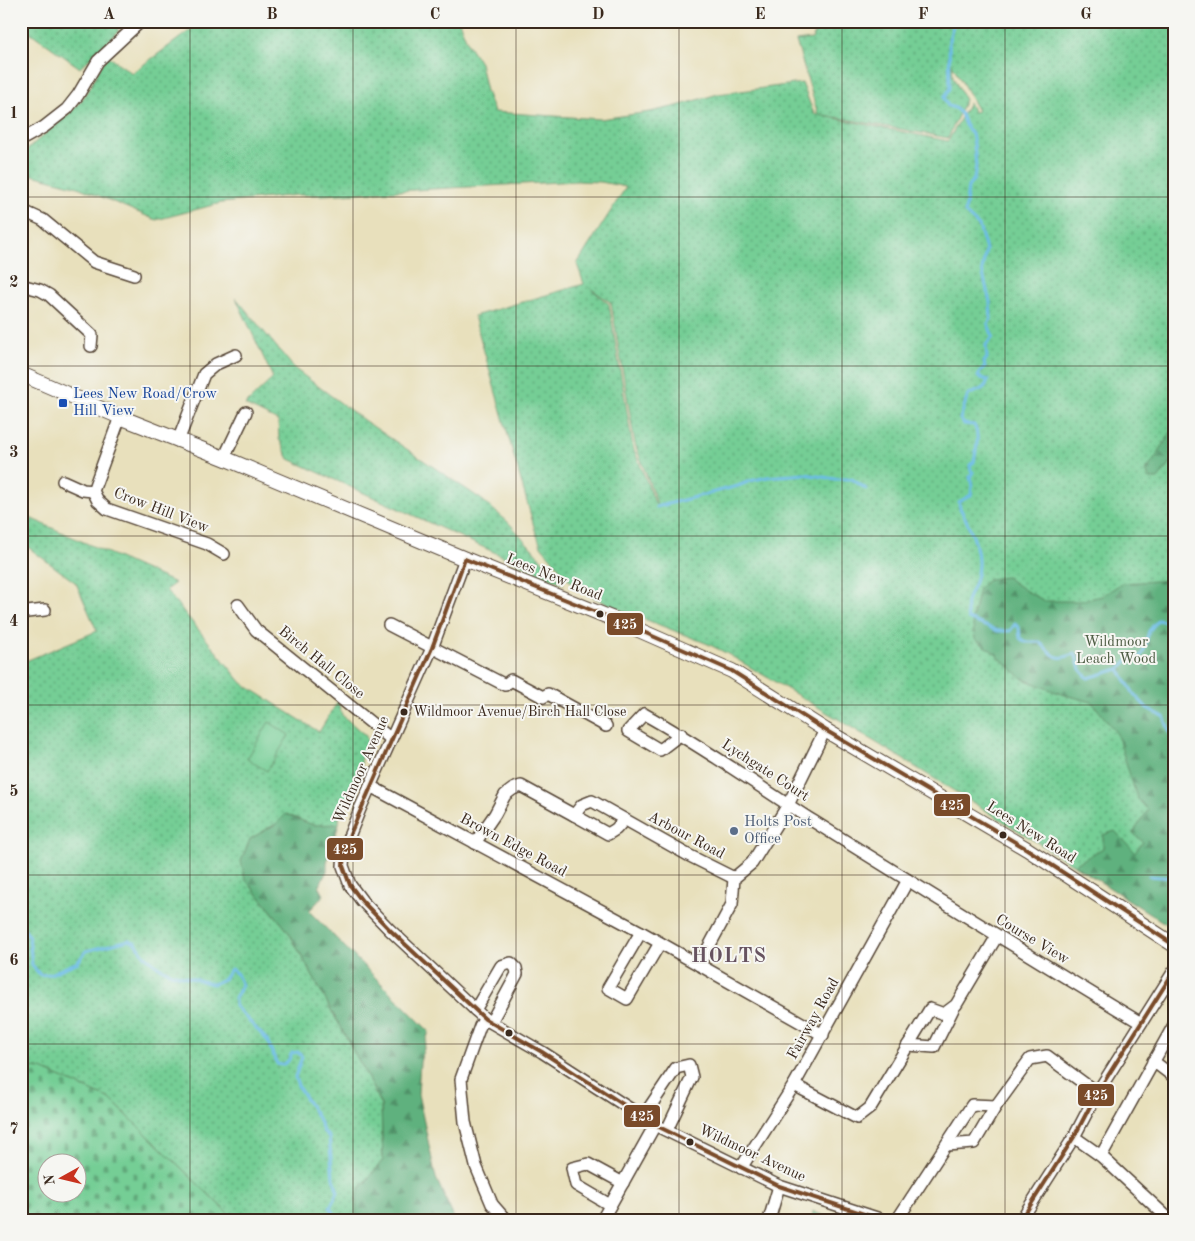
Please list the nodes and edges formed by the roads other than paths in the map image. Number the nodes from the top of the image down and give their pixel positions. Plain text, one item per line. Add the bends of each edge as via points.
1 (141, 21) edge
2 (21, 140) edge
3 (21, 210) edge
4 (134, 275) dead end
5 (21, 285) edge
6 (91, 346) dead end
7 (236, 355) dead end
8 (21, 374) edge
9 (246, 412) dead end
10 (120, 417) junction
11 (178, 441) junction
12 (224, 458) junction
13 (64, 481) dead end
14 (93, 491) junction
15 (224, 554) dead end
16 (465, 559) junction
17 (238, 605) dead end
18 (45, 610) dead end
19 (21, 614) edge
20 (389, 625) dead end
21 (432, 648) junction
22 (606, 726) dead end
23 (825, 730) junction
24 (681, 734) dead end
25 (391, 739) junction
26 (370, 786) junction
27 (788, 805) junction
28 (574, 815) junction
29 (624, 820) junction
30 (475, 843) junction
31 (734, 878) junction
32 (908, 880) junction
33 (641, 932) junction
34 (997, 936) junction
35 (660, 943) junction
36 (1174, 945) edge
37 (699, 965) junction
38 (1172, 979) edge
39 (956, 1005) junction
40 (475, 1010) junction
41 (488, 1020) junction
42 (1141, 1023) junction
43 (1174, 1025) edge
44 (823, 1035) junction
45 (908, 1045) junction
46 (1153, 1061) junction
47 (1174, 1077) edge
48 (794, 1085) junction
49 (1096, 1093) junction
50 (996, 1106) junction
51 (643, 1117) junction
52 (655, 1125) junction
53 (667, 1130) junction
54 (1074, 1137) junction
55 (947, 1145) junction
56 (1101, 1156) junction
57 (741, 1168) junction
58 (622, 1183) junction
59 (779, 1186) junction
60 (610, 1205) junction
61 (506, 1220) edge
62 (602, 1220) edge
63 (770, 1220) edge
64 (883, 1220) edge
65 (897, 1220) edge
66 (1021, 1220) edge
67 (1170, 1220) edge

1 - 2 street via 98,61 67,108
3 - 4 street via 43,220 94,262
5 - 6 street via 49,295 92,335
7 - 11 street via 204,374
8 - 10 street, Lees New Road
9 - 12 street
10 - 11 street, Lees New Road
10 - 14 street, Crow Hill View
11 - 12 street, Lees New Road
12 - 16 street, Lees New Road
13 - 14 street, Crow Hill View
14 - 15 street, Crow Hill View via 98,502 107,509 207,544
16 - 21 street, Wildmoor Avenue
16 - 23 street, Lees New Road via 732,671
17 - 25 street, Birch Hall Close via 256,630
18 - 19 street
20 - 21 street
21 - 22 street via 504,685 511,680 542,696 548,694
21 - 25 street, Wildmoor Avenue
23 - 27 street
23 - 36 street, Lees New Road via 1028,849
24 - 27 street, Lychgate Court
25 - 26 street, Wildmoor Avenue
26 - 30 street, Brown Edge Road
26 - 40 street, Wildmoor Avenue via 344,851 345,875 369,908
27 - 31 street via 752,863
27 - 32 street, Lychgate Court
28 - 29 street, Arbour Road via 608,834
28 - 29 street, Arbour Road via 582,805 592,800
28 - 30 street, Arbour Road via 521,786 505,795
29 - 31 street, Arbour Road
30 - 33 street, Brown Edge Road
31 - 37 street via 732,904
32 - 34 street, Course View
32 - 44 street, Fairway Road
33 - 35 street, Brown Edge Road
33 - 35 street via 608,988 627,999
34 - 39 street
34 - 42 street, Course View
35 - 37 street, Brown Edge Road
37 - 44 street, Brown Edge Road
38 - 42 street
39 - 45 street via 944,1014 930,1009
39 - 45 street via 934,1047
40 - 41 street, Wildmoor Avenue
40 - 41 street via 501,966 511,963 518,974
41 - 51 street, Wildmoor Avenue
41 - 61 street via 480,1026 461,1079 465,1122 476,1166 492,1204
42 - 49 street
43 - 46 street
44 - 48 street, Fairway Road
45 - 48 street via 870,1108 857,1118
46 - 47 street
46 - 56 street
48 - 57 street, Fairway Road
49 - 50 street via 1047,1056 1030,1059
49 - 54 street
50 - 55 street via 974,1143
50 - 55 street via 972,1105
51 - 52 street, Wildmoor Avenue
51 - 53 street via 676,1068 689,1065 692,1077
52 - 53 street, Wildmoor Avenue
52 - 58 street
53 - 57 street, Wildmoor Avenue
54 - 56 street
54 - 66 street
55 - 65 street
56 - 67 street
57 - 59 street, Wildmoor Avenue
58 - 60 street
58 - 60 street via 588,1164 572,1168 576,1185
59 - 63 street
59 - 64 street, Wildmoor Avenue
60 - 62 street

